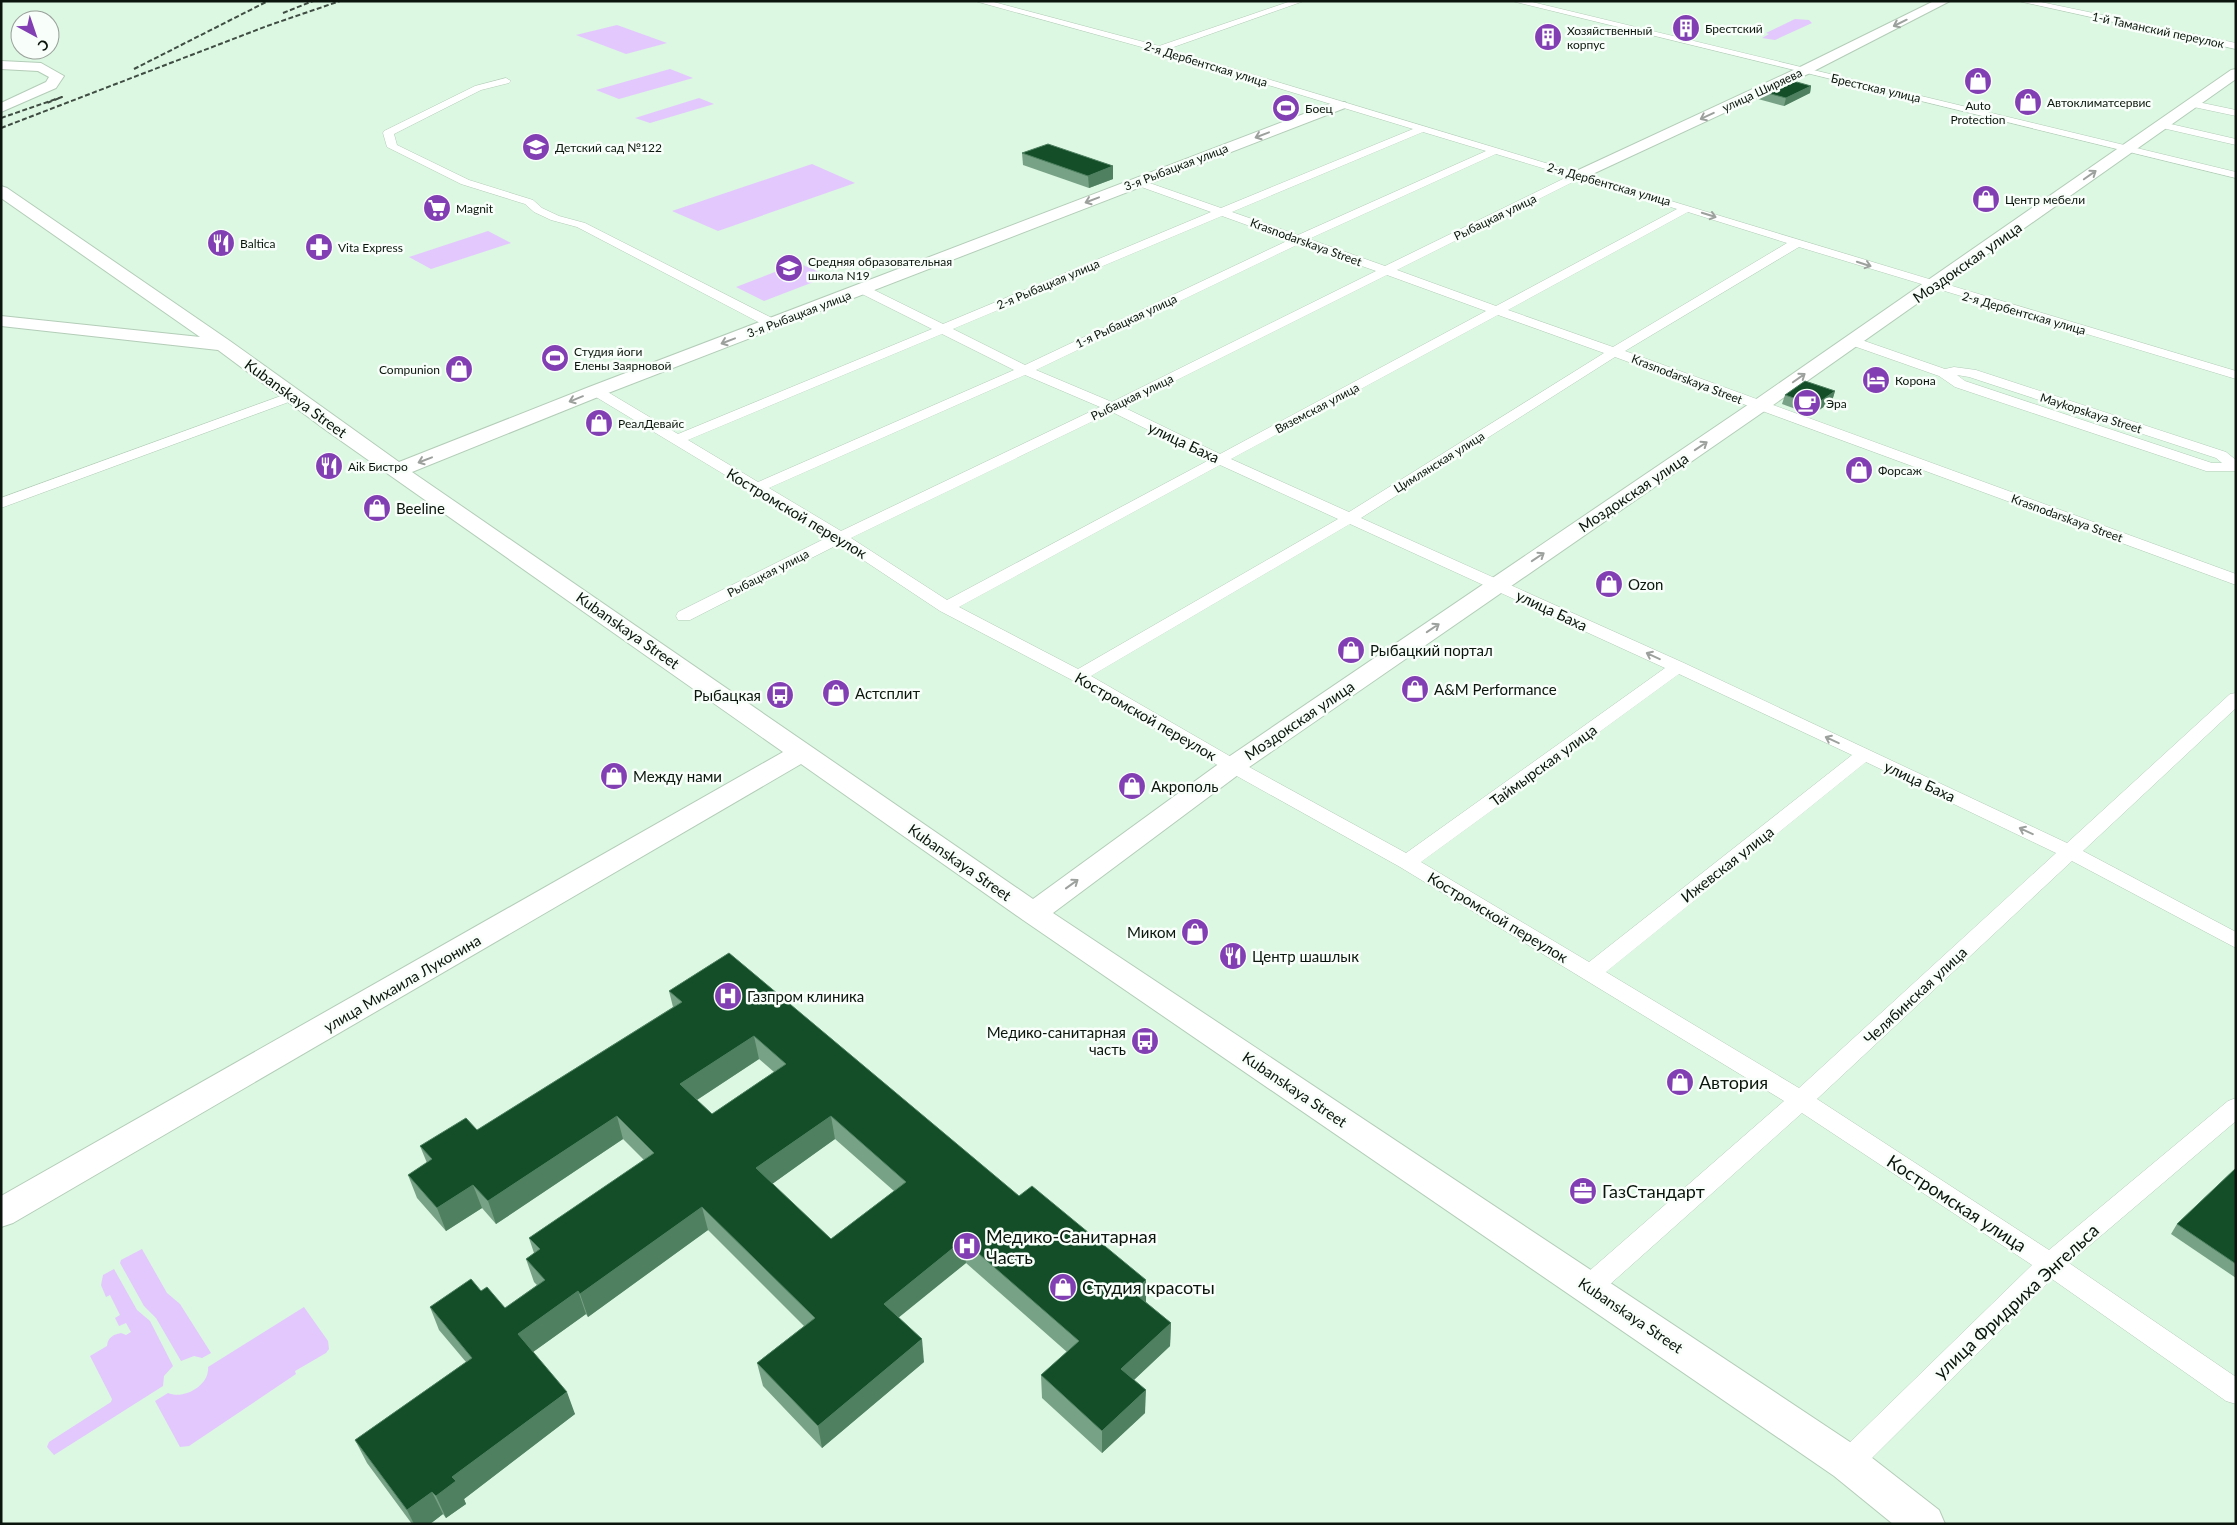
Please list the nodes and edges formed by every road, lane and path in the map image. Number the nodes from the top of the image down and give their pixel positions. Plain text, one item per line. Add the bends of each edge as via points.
1 (979, 1) edge
2 (1300, 1) edge
3 (1516, 1) edge
4 (1944, 1) edge
5 (2022, 1) edge
6 (2236, 46) edge
7 (1159, 49) junction
8 (1, 65) edge
9 (1803, 71) junction
10 (2236, 73) edge
11 (506, 81) dead end
12 (2193, 104) junction
13 (1340, 105) junction
14 (1, 108) edge
15 (2236, 113) edge
16 (2162, 125) junction
17 (1420, 128) junction
18 (2236, 142) edge
19 (2128, 149) junction
20 (1494, 151) junction
21 (2236, 174) edge
22 (1579, 175) junction
23 (1137, 182) junction
24 (1, 191) edge
25 (1687, 208) junction
26 (1220, 211) junction
27 (1298, 240) junction
28 (1798, 242) junction
29 (1385, 270) junction
30 (1933, 286) junction
31 (864, 290) junction
32 (1499, 310) junction
33 (1, 321) edge
34 (773, 324) junction
35 (940, 329) junction
36 (1853, 341) junction
37 (223, 345) junction
38 (1614, 352) junction
39 (1025, 370) junction
40 (2236, 375) edge
41 (596, 391) junction
42 (292, 396) junction
43 (1759, 406) junction
44 (1112, 407) junction
45 (676, 440) junction
46 (1222, 460) junction
47 (2235, 467) edge
48 (398, 470) junction
49 (757, 488) junction
50 (1, 503) edge
51 (1350, 518) junction
52 (840, 537) junction
53 (2236, 580) edge
54 (1497, 584) junction
55 (946, 607) junction
56 (684, 616) dead end
57 (1678, 667) junction
58 (1078, 676) junction
59 (2236, 698) edge
60 (802, 752) junction
61 (1864, 755) junction
62 (1233, 766) junction
63 (2070, 852) junction
64 (1408, 862) junction
65 (1033, 913) junction
66 (2236, 941) edge
67 (1590, 972) junction
68 (1801, 1100) junction
69 (2236, 1107) edge
70 (1, 1213) edge
71 (2050, 1264) junction
72 (1589, 1287) junction
73 (2236, 1392) edge
74 (1848, 1463) junction
75 (1925, 1524) edge

1 - 7 street, 2-я Дербентская улица
2 - 7 street
3 - 9 street, Брестская улица
4 -> 9 main road, улица Ширяева
5 - 6 street, 1-й Таманский переулок
7 - 13 street, 2-я Дербентская улица
8 - 14 main road via 41,68 57,76 51,85
9 - 19 street, Брестская улица
9 -> 22 main road, улица Ширяева
10 - 12 main road, Моздокская улица
11 - 34 street via 478,88 388,133 392,147 465,182 529,202 555,218 581,225
12 - 15 street
12 - 16 main road, Моздокская улица
13 - 17 street, 2-я Дербентская улица
13 -> 23 main road, 3-я Рыбацкая улица
16 - 18 street
16 - 19 main road, Моздокская улица
17 - 20 street, 2-я Дербентская улица
17 - 26 street, 2-я Рыбацкая улица
19 - 21 street, Брестская улица
30 -> 19 main road, Моздокская улица
20 - 22 street, 2-я Дербентская улица
20 - 27 street, 1-я Рыбацкая улица
22 - 25 street, 2-я Дербентская улица
22 - 29 street, Рыбацкая улица
23 - 26 street, Krasnodarskaya Street
23 -> 31 main road, 3-я Рыбацкая улица
24 - 37 main road, Kubanskaya Street
25 -> 28 street, 2-я Дербентская улица
25 - 32 street, Вяземская улица
26 - 27 street, Krasnodarskaya Street
26 - 35 street, 2-я Рыбацкая улица
27 - 29 street, Krasnodarskaya Street
27 - 39 street, 1-я Рыбацкая улица
28 -> 30 street, 2-я Дербентская улица
28 - 38 street, Цимлянская улица
29 - 32 street, Krasnodarskaya Street
29 - 44 street, Рыбацкая улица
30 - 36 main road, Моздокская улица
30 - 40 street, 2-я Дербентская улица
31 - 34 main road, 3-я Рыбацкая улица
31 - 35 street, улица Баха
32 - 38 street, Krasnodarskaya Street
32 - 46 street, Вяземская улица
33 - 37 main road
34 -> 41 main road, 3-я Рыбацкая улица
35 - 39 street, улица Баха
35 - 45 street, 2-я Рыбацкая улица
43 -> 36 main road, Моздокская улица
36 - 47 street, Maykopskaya Street via 1944,373 1960,384 2211,468
37 - 42 main road, Kubanskaya Street
38 - 43 street, Krasnodarskaya Street
38 - 51 street, Цимлянская улица
39 - 44 street, улица Баха
39 - 49 street, 1-я Рыбацкая улица
41 - 45 street, Костромской переулок
41 -> 48 main road, 3-я Рыбацкая улица
42 - 48 main road, Kubanskaya Street
42 - 50 street
43 - 53 street, Krasnodarskaya Street
54 -> 43 main road, Моздокская улица
44 - 46 street, улица Баха
44 - 52 street, Рыбацкая улица
45 - 49 street, Костромской переулок
46 - 51 street, улица Баха
46 - 55 street, Вяземская улица
48 - 60 main road, Kubanskaya Street
49 - 52 street, Костромской переулок
51 - 54 street, улица Баха
51 - 58 street, Цимлянская улица
52 - 55 street, Костромской переулок
52 - 56 street, Рыбацкая улица
57 -> 54 street, улица Баха
62 -> 54 main road, Моздокская улица
55 - 58 street, Костромской переулок
61 -> 57 street, улица Баха
57 - 64 street, Таймырская улица
58 - 62 street, Костромской переулок
59 - 63 street, Челябинская улица
60 - 65 main road, Kubanskaya Street
60 - 70 main road, улица Михаила Луконина
63 -> 61 street, улица Баха
61 - 67 street, Ижевская улица
62 - 64 street, Костромской переулок
65 -> 62 main road, Моздокская улица
63 - 66 street, улица Баха
63 - 68 street, Челябинская улица
64 - 67 street, Костромской переулок
65 - 72 main road, Kubanskaya Street
67 - 68 street, Костромской переулок
68 - 71 street, Костромская улица
68 - 72 street, Челябинская улица
69 - 71 street, улица Фридриха Энгельса
71 - 73 street, Костромская улица
71 - 74 street, улица Фридриха Энгельса
72 - 74 main road, Kubanskaya Street
74 - 75 main road, Kubanskaya Street

